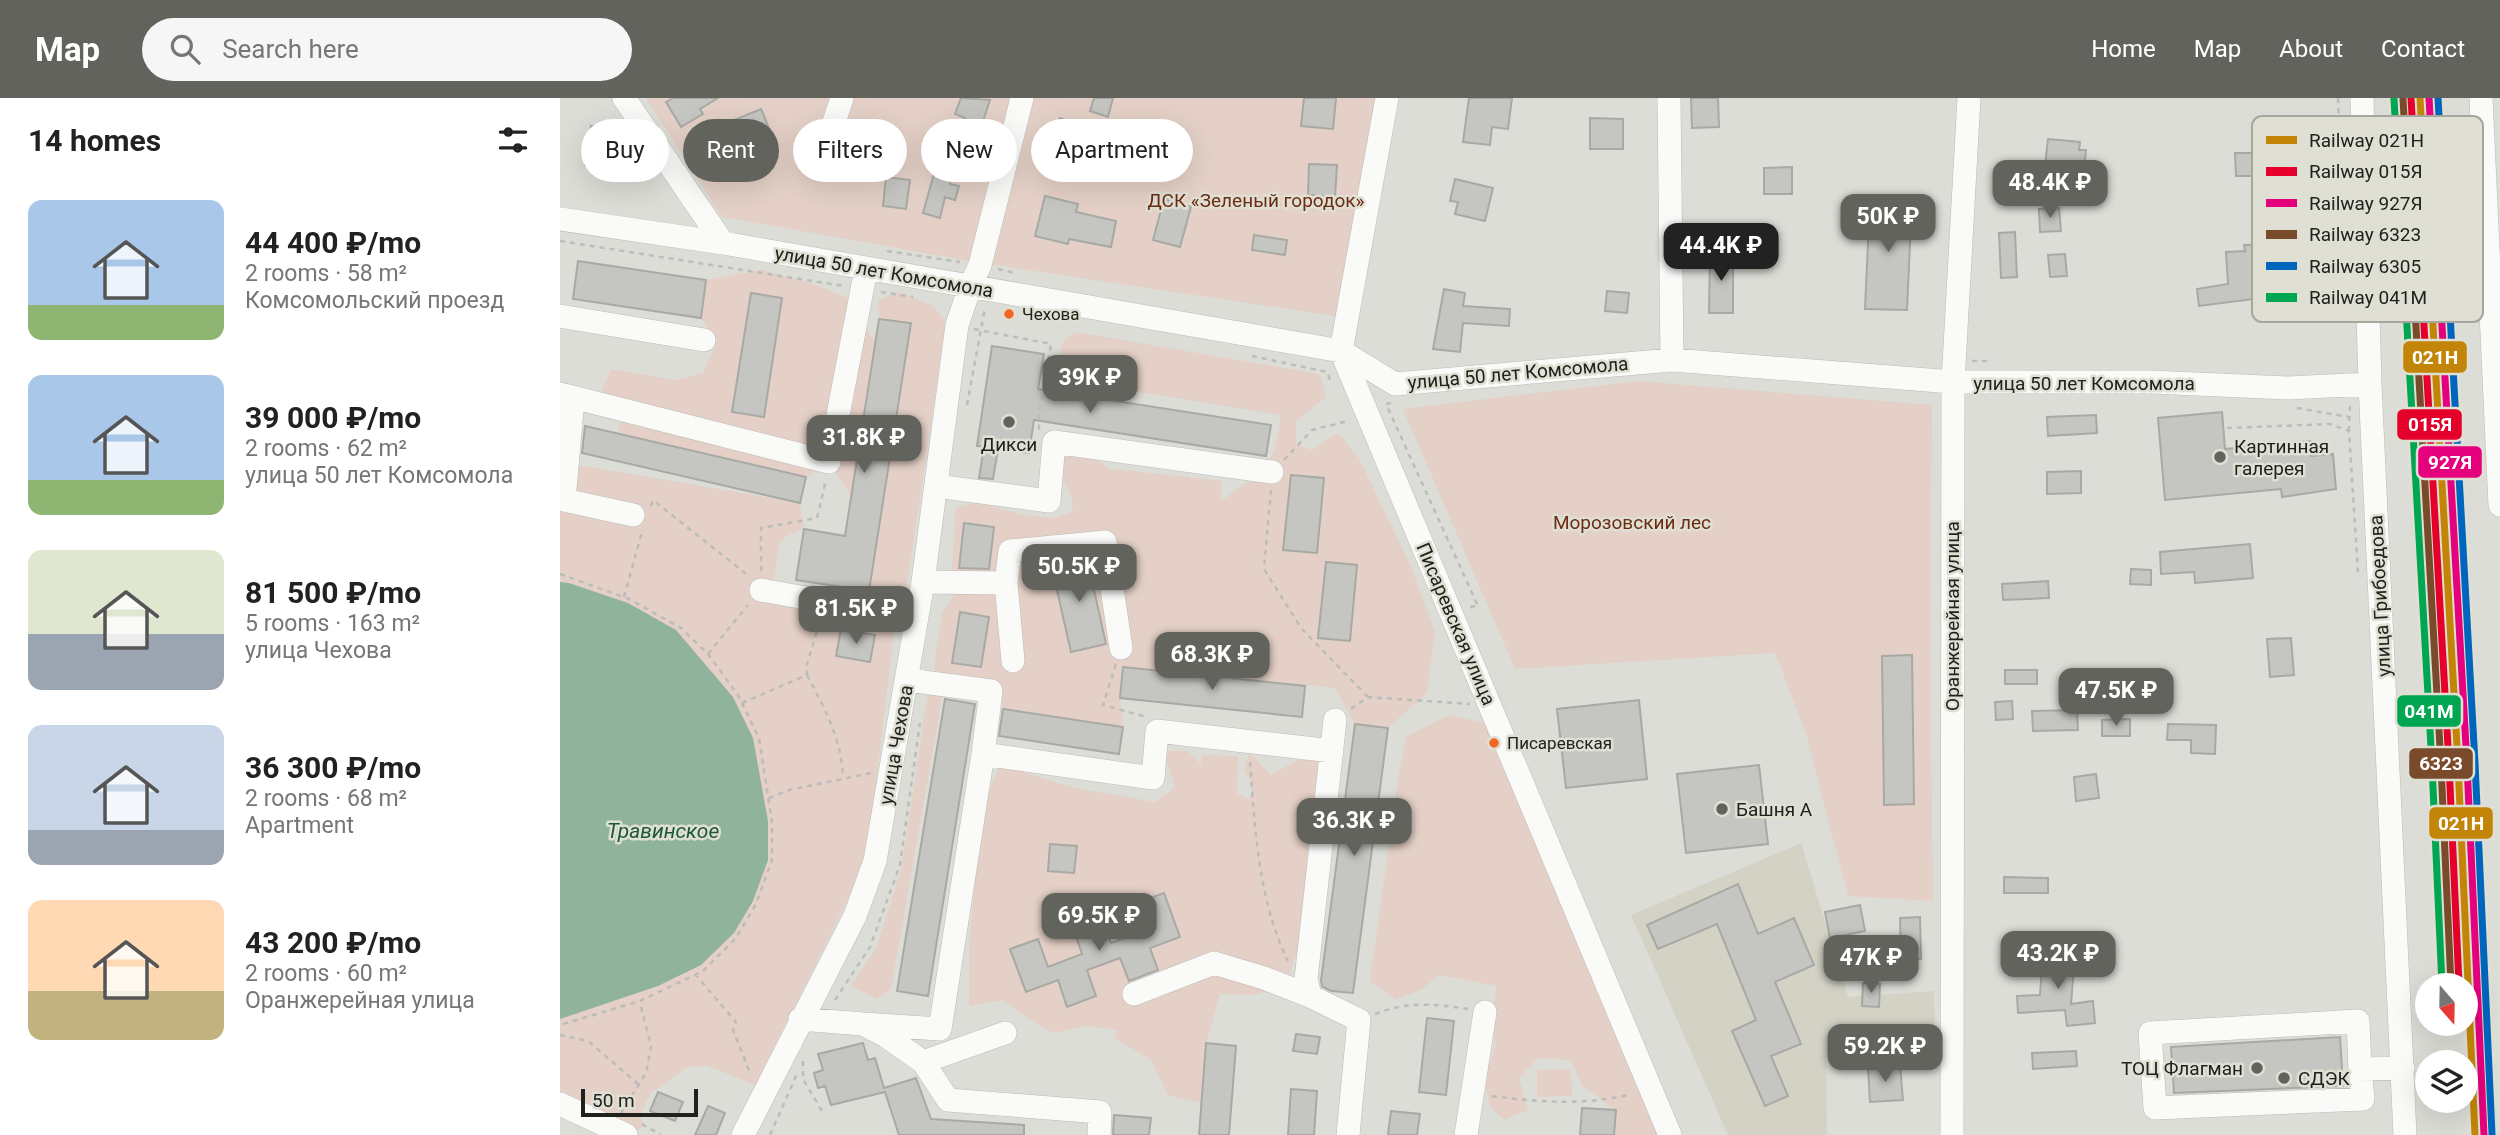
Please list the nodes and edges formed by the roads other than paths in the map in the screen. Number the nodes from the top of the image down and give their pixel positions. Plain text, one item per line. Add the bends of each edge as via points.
1 (842, 98) edge
2 (1022, 98) edge
3 (1387, 98) edge
4 (1669, 98) edge
5 (1969, 98) edge
6 (2362, 98) edge
7 (2481, 98) edge
8 (626, 99) edge
9 (2362, 116) edge
10 (835, 119) edge
11 (2493, 197) edge
12 (560, 220) edge
13 (723, 243) junction
14 (868, 269) junction
15 (978, 295) junction
16 (560, 316) edge
17 (2360, 322) edge
18 (2496, 334) edge
19 (704, 340) dead end
20 (1341, 351) junction
21 (1672, 360) junction
22 (1953, 382) junction
23 (2360, 385) junction
24 (560, 394) edge
25 (1272, 472) road end
26 (936, 486) junction
27 (2500, 505) edge
28 (642, 517) road end
29 (923, 582) junction
30 (1006, 583) junction
31 (761, 588) road end
32 (917, 618) junction
33 (1121, 648) road end
34 (1013, 661) dead end
35 (908, 680) junction
36 (1335, 720) road end
37 (1332, 751) junction
38 (983, 754) junction
39 (1308, 988) junction
40 (1134, 994) dead end
41 (1485, 1012) road end
42 (811, 1020) junction
43 (863, 1024) junction
44 (1004, 1033) dead end
45 (923, 1062) junction
46 (2403, 1068) junction
47 (2360, 1069) junction
48 (560, 1104) edge
49 (620, 1132) edge
50 (743, 1135) edge
51 (1099, 1135) edge
52 (1348, 1135) edge
53 (1466, 1135) edge
54 (1670, 1135) edge
55 (1952, 1135) edge
56 (2405, 1135) edge

1 - 10 street
2 - 15 street, улица Чехова via 980,265
3 - 20 street
4 - 21 street
5 - 22 street, Оранжерейная улица
6 - 9 street, улица Грибоедова
7 - 11 street
8 - 13 street
11 - 18 street
12 - 13 street, улица 50 лет Комсомола
13 - 14 street, улица 50 лет Комсомола
14 - 15 street, улица 50 лет Комсомола
14 - 24 street via 830,462
15 - 20 street, улица 50 лет Комсомола
15 - 26 street, улица Чехова via 957,325
16 - 19 street
17 - 23 street, улица Грибоедова
18 - 27 street
20 - 21 street, улица 50 лет Комсомола via 1395,384
20 - 54 street, Писаревская улица
21 - 22 street, улица 50 лет Комсомола
22 - 23 street, улица 50 лет Комсомола via 2151,382 2288,388
22 - 55 street, Оранжерейная улица
23 - 46 street, улица Грибоедова
24 - 28 street via 572,410 564,500
25 - 26 street via 1054,442 1049,501
26 - 29 street, улица Чехова
29 - 30 street
29 - 32 street, улица Чехова
30 - 33 street via 1010,551 1105,542
30 - 34 street
31 - 32 street
32 - 35 street, улица Чехова
35 - 38 street via 990,691
35 - 42 street, улица Чехова via 875,861
36 - 37 street
37 - 38 street via 1157,731 1153,778
37 - 39 street
38 - 43 street via 940,1029
39 - 40 street via 1214,963
39 - 52 street via 1359,1020
41 - 53 street
42 - 43 street
42 - 50 street, улица Чехова
43 - 45 street
44 - 45 street
45 - 51 street via 948,1100 1100,1112
46 - 47 street
46 - 56 street, улица Грибоедова
47 - 47 street via 2358,1021 2150,1032 2155,1108 2363,1099
48 - 49 street

